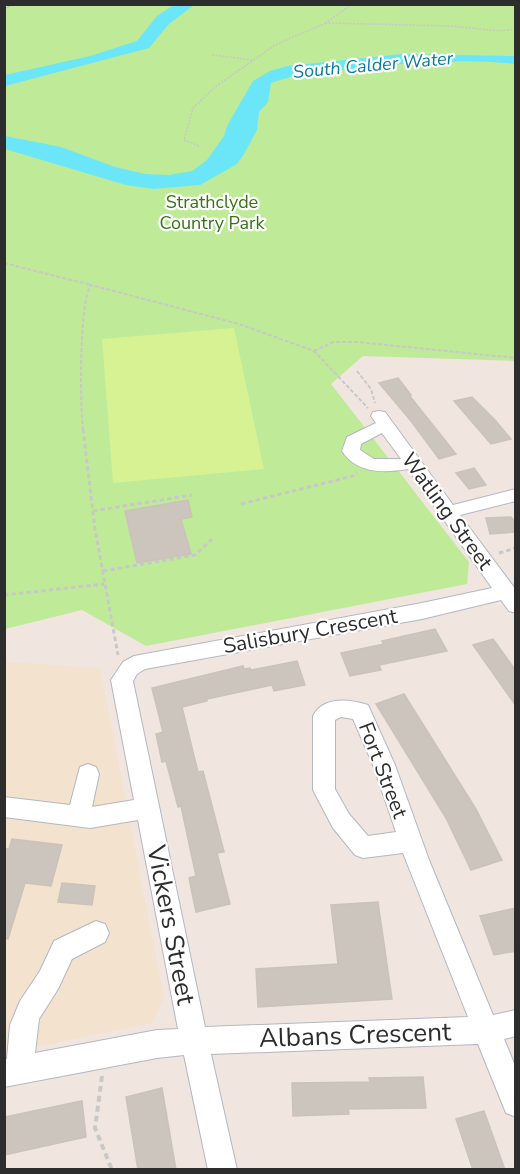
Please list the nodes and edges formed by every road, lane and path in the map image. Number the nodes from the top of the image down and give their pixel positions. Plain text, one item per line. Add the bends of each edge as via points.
1 (352, 4) edge
2 (326, 23) junction
3 (516, 29) edge
4 (212, 55) dead end
5 (252, 60) junction
6 (199, 146) dead end
7 (4, 263) edge
8 (91, 285) junction
9 (314, 351) junction
10 (516, 358) edge
11 (357, 371) dead end
12 (383, 421) junction
13 (364, 463) junction
14 (412, 463) junction
15 (192, 495) dead end
16 (516, 495) edge
17 (241, 504) dead end
18 (93, 511) junction
19 (448, 512) junction
20 (212, 539) dead end
21 (516, 549) edge
22 (495, 554) dead end
23 (103, 571) junction
24 (105, 584) junction
25 (4, 595) edge
26 (510, 599) edge
27 (122, 680) junction
28 (88, 774) dead end
29 (4, 807) edge
30 (148, 808) junction
31 (79, 816) junction
32 (410, 841) junction
33 (96, 933) dead end
34 (516, 1023) edge
35 (486, 1030) junction
36 (195, 1041) junction
37 (105, 1054) junction
38 (12, 1072) edge
39 (516, 1103) edge
40 (112, 1170) edge
41 (223, 1170) edge

1 - 2 path
2 - 3 path
2 - 5 path via 275,45
4 - 5 path
5 - 6 path via 192,108 184,140
7 - 8 path
8 - 9 path via 239,324
8 - 18 path via 86,291 83,327 82,420
9 - 10 path via 333,342 357,342
9 - 12 path
11 - 12 path via 371,390
12 - 13 street via 353,441 351,451
12 - 14 street, Watling Street
13 - 14 street via 386,467
13 - 17 path via 353,476
14 - 19 street, Watling Street
15 - 18 path
16 - 19 street
18 - 23 path
19 - 26 street, Watling Street
20 - 23 path via 195,555
21 - 22 path
23 - 24 path
24 - 25 path
24 - 27 path
26 - 27 street, Salisbury Crescent via 141,662 130,668
27 - 30 street, Vickers Street
28 - 31 street
29 - 31 street
30 - 31 street via 98,818
30 - 36 street, Vickers Street
32 - 32 street, Fort Street via 363,847 341,821 324,789 324,716 338,708 360,711 376,744
32 - 35 street, Fort Street
33 - 38 street via 63,950 50,980 29,1010
34 - 35 street, Albans Crescent
35 - 36 street, Albans Crescent
35 - 39 street, Fort Street
36 - 37 street, Albans Crescent
36 - 41 street, Vickers Street
37 - 38 street, Albans Crescent
37 - 40 path via 95,1128

